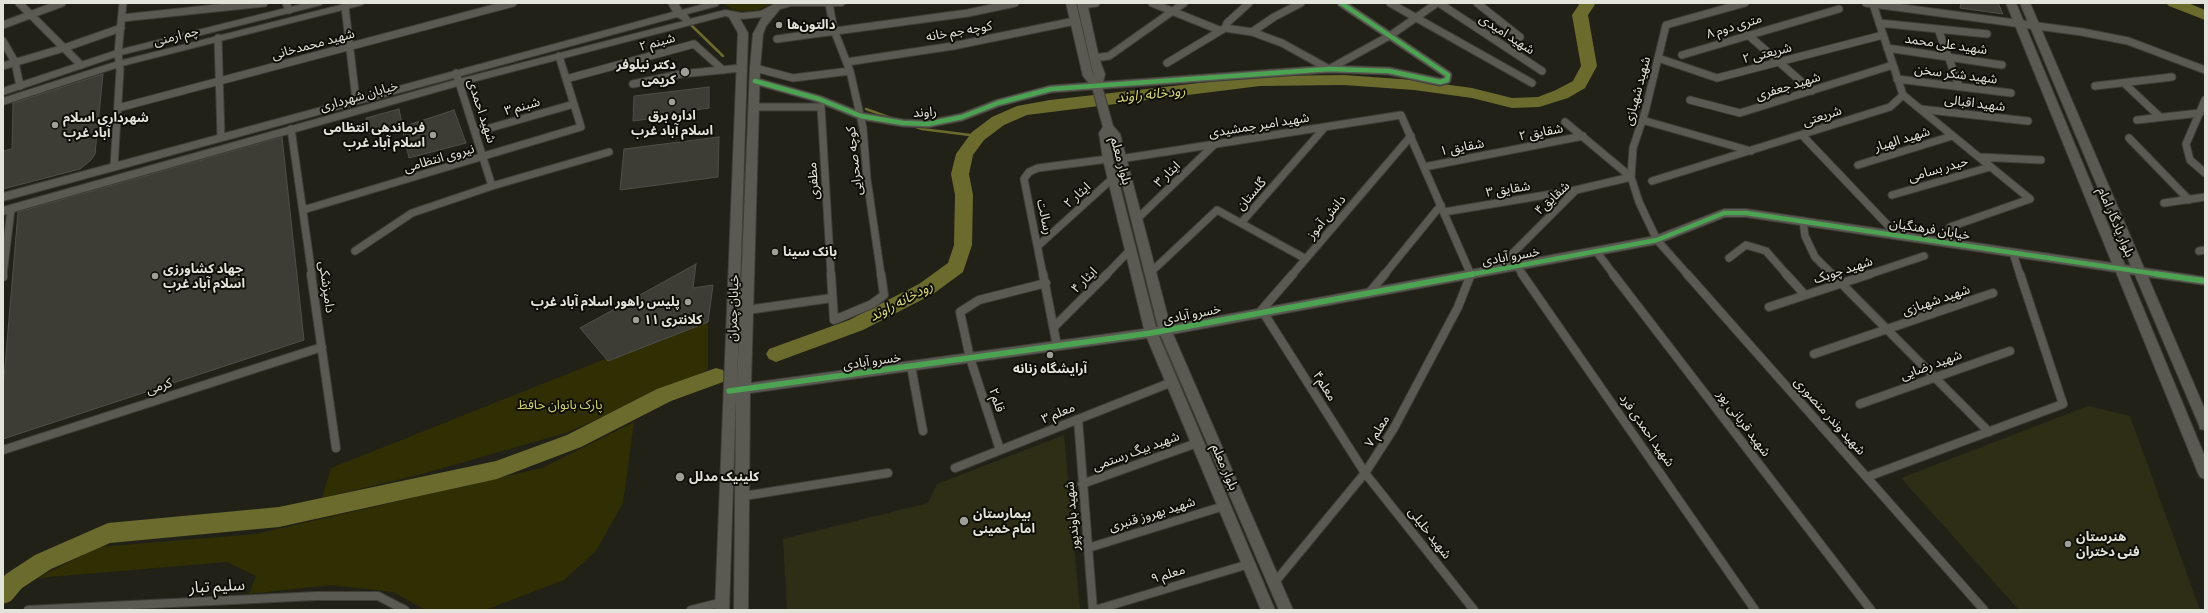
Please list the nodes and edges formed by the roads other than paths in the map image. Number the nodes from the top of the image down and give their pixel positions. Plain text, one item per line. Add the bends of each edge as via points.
1 (19, 3) edge
2 (62, 3) edge
3 (124, 3) edge
4 (264, 3) edge
5 (318, 3) edge
6 (359, 3) edge
7 (513, 3) edge
8 (673, 3) edge
9 (714, 3) edge
10 (842, 3) edge
11 (1015, 3) edge
12 (1071, 3) edge
13 (1096, 3) edge
14 (1152, 3) edge
15 (1184, 3) edge
16 (1249, 3) edge
17 (1301, 3) edge
18 (1341, 3) edge
19 (1390, 3) edge
20 (1438, 3) edge
21 (1477, 3) edge
22 (1745, 3) edge
23 (1869, 3) edge
24 (2011, 3) edge
25 (2025, 3) edge
26 (829, 4) edge
27 (1082, 4) edge
28 (287, 6) edge
29 (778, 6) edge
30 (344, 7) junction
31 (1839, 9) dead end
32 (1172, 11) junction
33 (679, 14) junction
34 (729, 14) junction
35 (31, 15) junction
36 (122, 18) junction
37 (1417, 18) junction
38 (692, 21) junction
39 (1075, 21) junction
40 (2018, 22) junction
41 (1879, 23) junction
42 (3, 25) edge
43 (2035, 26) junction
44 (121, 28) junction
45 (1222, 29) junction
46 (1938, 29) junction
47 (834, 30) junction
48 (1252, 32) junction
49 (1747, 34) junction
50 (1987, 34) dead end
51 (1391, 35) junction
52 (1883, 35) junction
53 (1520, 37) dead end
54 (218, 38) junction
55 (777, 39) dead end
56 (3, 41) edge
57 (350, 46) junction
58 (64, 48) junction
59 (1887, 48) junction
60 (118, 53) junction
61 (1682, 55) dead end
62 (559, 56) junction
63 (1947, 57) junction
64 (1094, 58) junction
65 (1658, 58) junction
66 (15, 62) junction
67 (846, 62) junction
68 (1168, 62) dead end
69 (1779, 62) junction
70 (119, 64) junction
71 (81, 65) junction
72 (1893, 65) junction
73 (2002, 65) dead end
74 (3, 66) edge
75 (741, 68) junction
76 (755, 68) junction
77 (1329, 69) junction
78 (723, 70) junction
79 (2205, 70) edge
80 (1542, 71) dead end
81 (850, 72) junction
82 (458, 77) junction
83 (2172, 77) dead end
84 (1897, 78) junction
85 (566, 79) junction
86 (221, 81) junction
87 (755, 81) junction
88 (1532, 83) dead end
89 (2124, 83) junction
90 (633, 84) dead end
91 (20, 86) junction
92 (1097, 86) junction
93 (1959, 86) junction
94 (2096, 86) dead end
95 (1812, 91) junction
96 (3, 92) edge
97 (2011, 93) dead end
98 (1903, 95) junction
99 (356, 100) junction
100 (1690, 100) dead end
101 (2205, 100) edge
102 (3, 102) edge
103 (574, 104) junction
104 (754, 107) junction
105 (118, 108) junction
106 (1919, 109) junction
107 (2200, 113) junction
108 (861, 116) junction
109 (2160, 117) junction
110 (1642, 120) junction
111 (2137, 120) dead end
112 (2028, 121) dead end
113 (1565, 122) dead end
114 (1325, 126) junction
115 (291, 129) junction
116 (476, 132) junction
117 (1802, 135) junction
118 (1411, 136) junction
119 (1583, 136) junction
120 (1952, 136) junction
121 (221, 137) junction
122 (2129, 138) dead end
123 (1215, 144) junction
124 (1503, 151) joint
125 (1751, 151) junction
126 (608, 152) dead end
127 (484, 157) junction
128 (1979, 158) junction
129 (1114, 159) junction
130 (2042, 160) dead end
131 (1858, 165) dead end
132 (114, 167) junction
133 (1424, 167) junction
134 (1990, 167) junction
135 (2205, 174) edge
136 (1631, 177) junction
137 (1113, 178) junction
138 (1652, 181) dead end
139 (492, 186) junction
140 (1576, 190) junction
141 (1892, 195) dead end
142 (3, 197) edge
143 (2205, 197) edge
144 (2189, 200) junction
145 (2164, 203) dead end
146 (1442, 209) junction
147 (7, 210) edge
148 (303, 210) junction
149 (1136, 220) junction
150 (1803, 221) junction
151 (1241, 223) junction
152 (1950, 227) dead end
153 (1898, 236) junction
154 (1657, 240) junction
155 (1039, 245) junction
156 (1130, 249) junction
157 (355, 251) dead end
158 (1596, 252) junction
159 (2012, 253) junction
160 (1924, 256) dead end
161 (1729, 258) dead end
162 (1306, 259) junction
163 (1515, 266) junction
164 (2121, 269) junction
165 (2142, 272) junction
166 (1150, 273) junction
167 (1471, 274) junction
168 (3, 277) edge
169 (2205, 281) edge
170 (1046, 283) junction
171 (1841, 283) junction
172 (1369, 293) junction
173 (1993, 293) dead end
174 (1805, 295) junction
175 (832, 298) junction
176 (1769, 307) dead end
177 (747, 310) junction
178 (1261, 312) junction
179 (834, 320) joint
180 (1054, 327) junction
181 (1887, 329) junction
182 (1165, 330) junction
183 (1151, 333) junction
184 (1057, 346) junction
185 (322, 347) junction
186 (2010, 350) dead end
187 (1814, 354) dead end
188 (970, 358) junction
189 (911, 366) junction
190 (1935, 377) junction
191 (1172, 382) junction
192 (744, 389) junction
193 (729, 391) junction
194 (1860, 404) dead end
195 (1078, 419) junction
196 (2205, 425) edge
197 (923, 432) dead end
198 (1989, 432) junction
199 (1197, 443) junction
200 (336, 448) dead end
201 (3, 450) edge
202 (1000, 450) junction
203 (955, 468) dead end
204 (888, 473) dead end
205 (1365, 473) junction
206 (2205, 473) edge
207 (1867, 477) junction
208 (1082, 484) junction
209 (744, 496) junction
210 (1224, 506) junction
211 (1088, 548) junction
212 (1249, 564) junction
213 (1275, 582) junction
214 (722, 606) edge
215 (135, 607) edge
216 (28, 610) edge
217 (404, 610) edge
218 (691, 610) edge
219 (741, 610) edge
220 (1094, 610) edge
221 (1268, 610) edge
222 (1286, 610) edge
223 (1474, 610) edge
224 (1755, 610) edge
225 (1871, 610) edge
226 (1984, 610) edge

1 - 35 street
2 - 35 street
3 - 36 street
4 - 36 street
5 - 28 main road, چم ارمنی
6 - 30 main road, چم ارمنی
7 - 57 street, شهید محمدخانی
8 - 33 main road
9 - 33 main road, خیابان شهرداری
9 - 34 main road
10 - 26 main road, خیابان شهرداری
11 - 47 street via 938,17
12 - 39 main road
13 - 27 street
14 - 32 street
15 - 32 street
16 - 45 street
17 - 48 street
18 - 51 street
19 - 37 street
20 - 37 street
20 - 80 street, شهید امیدی
21 - 53 street
22 - 65 street, شهید شهبازی via 1666,25
23 - 40 street
23 - 41 street
24 - 40 main road, بلوار یادگار امام
25 - 43 main road, بلوار یادگار امام
26 - 29 main road, خیابان شهرداری via 791,3
26 - 47 street, کوچه صحرایی
27 - 64 main road
28 - 60 main road, چم ارمنی
29 - 34 main road, خیابان شهرداری via 752,16
29 - 76 main road, خیابان چمران via 761,26 758,34
30 - 54 main road, چم ارمنی
30 - 57 street
31 - 49 street, ۸ متری دوم
32 - 45 street
32 - 64 street via 1109,56
33 - 38 main road
33 - 82 main road, خیابان شهرداری
34 - 38 main road, خیابان شهرداری
34 - 75 main road, خیابان چمران via 743,33
35 - 42 street
35 - 58 street
36 - 44 street
37 - 51 street
37 - 88 street
38 - 62 main road, خیابان شهرداری
39 - 67 street, کوچه جم خانه via 953,46
39 - 92 main road via 1088,76
40 - 43 street
40 - 164 main road, بلوار یادگار امام
41 - 46 street
41 - 52 street
43 - 79 street via 2128,41
43 - 165 main road, بلوار یادگار امام
44 - 58 street
44 - 60 street
45 - 48 street
45 - 68 street
46 - 50 street
46 - 63 street
47 - 55 street
47 - 67 street, کوچه صحرایی
48 - 77 street via 1282,43
49 - 61 street, ۸ متری دوم
49 - 69 street
51 - 77 street
51 - 77 street, راوند via 1448,75 1447,80 1440,82 1389,71
52 - 59 street
52 - 69 street, شریعتی ۲
54 - 70 main road, چم ارمنی
54 - 86 street
56 - 66 street
57 - 86 street, شهید محمدخانی
57 - 99 street
58 - 66 street
58 - 71 street
59 - 63 street, شهید علی محمد
59 - 72 street
60 - 70 street
60 - 71 main road, چم ارمنی
62 - 82 main road, خیابان شهرداری
62 - 85 street
63 - 73 street, شهید علی محمد
63 - 93 street
64 - 92 main road via 1100,74
65 - 69 street, شریعتی ۲ via 1717,78
65 - 110 street, شهید شهبازی
66 - 74 street
66 - 91 street
67 - 81 street, کوچه صحرایی
69 - 95 street
70 - 102 main road, چم ارمنی
70 - 105 street
71 - 91 main road, چم ارمنی
72 - 84 street
72 - 95 street, شهید جعفری
75 - 78 street
75 - 193 main road, خیابان چمران
76 - 81 street via 793,78
76 - 87 main road, خیابان چمران
77 - 92 street, راوند via 1260,72
78 - 85 street, شبنم ۲ via 694,44
78 - 90 street via 681,74
81 - 108 street, کوچه صحرایی
82 - 99 main road, خیابان شهرداری
82 - 115 main road, خیابان شهرداری
82 - 116 street, شهید احمدی
83 - 89 street
84 - 93 street, شهید شکر سخن
84 - 98 street
85 - 103 street
86 - 105 street, شهید محمدخانی
86 - 121 street
87 - 104 main road, خیابان چمران
87 - 108 street, راوند via 819,99
89 - 94 street
89 - 109 street
91 - 96 main road, چم ارمنی
92 - 108 street, راوند via 1051,90 998,103 962,118 928,124
92 - 129 main road, بلوار معلم via 1108,127 1104,133
93 - 97 street, شهید شکر سخن
95 - 100 street, شهید جعفری via 1740,113
98 - 106 street
98 - 117 street, شریعتی via 1890,107
99 - 121 main road, خیابان شهرداری
101 - 107 street
103 - 116 street, شبنم ۳
103 - 127 street, نیروی انتظامی via 581,127
104 - 175 street, مظفری via 821,107
104 - 177 main road, خیابان چمران
105 - 132 street
106 - 112 street, شهید اقبالی
106 - 120 street
107 - 109 street
107 - 135 street via 2186,144 2190,160
108 - 179 street, کوچه صحرایی via 867,179 884,295 872,304
109 - 111 street
110 - 125 street
110 - 136 street, شهید شهبازی via 1632,148
113 - 119 street
114 - 118 street, شهید امیر جمشیدی via 1402,114
114 - 123 street, شهید امیر جمشیدی
114 - 151 street, گلستان
115 - 147 main road, خیابان شهرداری
115 - 148 street, دامپزشکی
116 - 127 street, شهید احمدی
117 - 125 street, شریعتی
117 - 153 street
118 - 133 street
118 - 162 street, دانش آموز
119 - 124 street, شقایق ۲
119 - 136 street
120 - 128 street
120 - 131 street, شهید الهیار
121 - 132 main road, خیابان شهرداری
122 - 144 street
123 - 129 street, شهید امیر جمشیدی
123 - 149 street, ایثار ۳
124 - 133 street, شقایق ۱
125 - 138 street, شریعتی
126 - 139 street
127 - 139 street, شهید احمدی
127 - 148 street, نیروی انتظامی
128 - 130 street
128 - 134 street
129 - 137 main road, بلوار معلم
129 - 149 main road, بلوار معلم
129 - 155 street, رسالت via 1038,168 1029,172 1024,179
132 - 142 main road, خیابان شهرداری
133 - 146 street
134 - 141 street, حیدر بسامی
134 - 152 street via 2030,199
136 - 140 street, شقایق۴
136 - 154 street, شهید شهبازی via 1639,202
137 - 155 street, ایثار ۲
137 - 156 main road, بلوار معلم
139 - 157 street via 412,214
140 - 146 street, شقایق ۳
140 - 163 street, شقایق۴ via 1513,253
143 - 144 street
144 - 145 street
146 - 167 street
146 - 172 street
147 - 168 street
148 - 185 street, دامپزشکی
149 - 166 main road, بلوار معلم
150 - 153 main road, خیابان فرهنگیان
150 - 154 main road, خیابان فرهنگیان via 1746,213 1724,213
150 - 171 street via 1805,236 1815,257
151 - 162 street
151 - 166 street, گلستان via 1217,210
153 - 159 main road, خیابان فرهنگیان
154 - 158 main road, خسرو آبادی
154 - 207 street, شهید وندر منصوری
155 - 170 street, رسالت
156 - 180 street, ایثار ۴
156 - 183 main road, بلوار معلم
158 - 163 main road, خسرو آبادی
158 - 225 street, شهید قربانی پور
159 - 164 main road, خیابان فرهنگیان
159 - 198 street via 2063,404
160 - 171 street, شهید چوبک
161 - 174 street via 1746,245 1766,251
162 - 178 street, دانش آموز
163 - 167 main road, خسرو آبادی
163 - 224 street, شهید احمدی فرد
164 - 165 main road, خیابان فرهنگیان
164 - 206 main road, بلوار یادگار امام
165 - 169 main road, خیابان فرهنگیان
165 - 196 main road, بلوار یادگار امام
166 - 182 main road, بلوار معلم
167 - 172 main road, خسرو آبادی
167 - 205 street, معلم ۷ via 1458,307 1418,385
170 - 180 street, رسالت
170 - 188 street, قلم۲ via 979,300 960,312
171 - 174 street, شهید چوبک
171 - 181 street
172 - 178 main road, خسرو آبادی
173 - 181 street, شهید شهبازی
174 - 176 street, شهید چوبک
175 - 177 street
175 - 179 street, مظفری
177 - 192 main road, خیابان چمران
178 - 182 main road, خسرو آبادی
178 - 205 street, معلم۴
180 - 184 street, رسالت
181 - 187 street, شهید شهبازی
181 - 190 street
182 - 183 main road, خسرو آبادی
182 - 213 main road, بلوار معلم
183 - 184 main road, خسرو آبادی
183 - 191 main road, بلوار معلم
184 - 188 main road, خسرو آبادی
185 - 200 street, دامپزشکی
185 - 201 street, کرمی
186 - 190 street, شهید رضایی
188 - 189 main road, خسرو آبادی
188 - 202 street, قلم۲
189 - 192 main road, خسرو آبادی
189 - 197 street
190 - 194 street, شهید رضایی
190 - 198 street
191 - 195 street, معلم ۳
191 - 199 main road, بلوار معلم
192 - 193 main road, خسرو آبادی
192 - 209 main road, خیابان چمران
193 - 214 main road, خیابان چمران
195 - 202 street, معلم ۳
195 - 208 street, شهید باوندپور
198 - 207 street
199 - 208 street, شهید بیگ رستمی
199 - 210 main road, بلوار معلم
202 - 203 street, معلم ۳
204 - 209 street
205 - 213 street, معلم ۷
205 - 223 street, شهید خلیلی
207 - 226 street, شهید وندر منصوری
208 - 211 street, شهید باوندپور
209 - 219 main road, خیابان چمران
210 - 211 street, شهید بهروز قنبری
210 - 212 main road, بلوار معلم
211 - 220 street, شهید باوندپور
212 - 220 street, معلم ۹
212 - 221 main road, بلوار معلم
213 - 222 main road, بلوار معلم
214 - 218 street
215 - 216 street, سلیم تبار
215 - 217 street, سلیم تبار via 316,596 378,596

